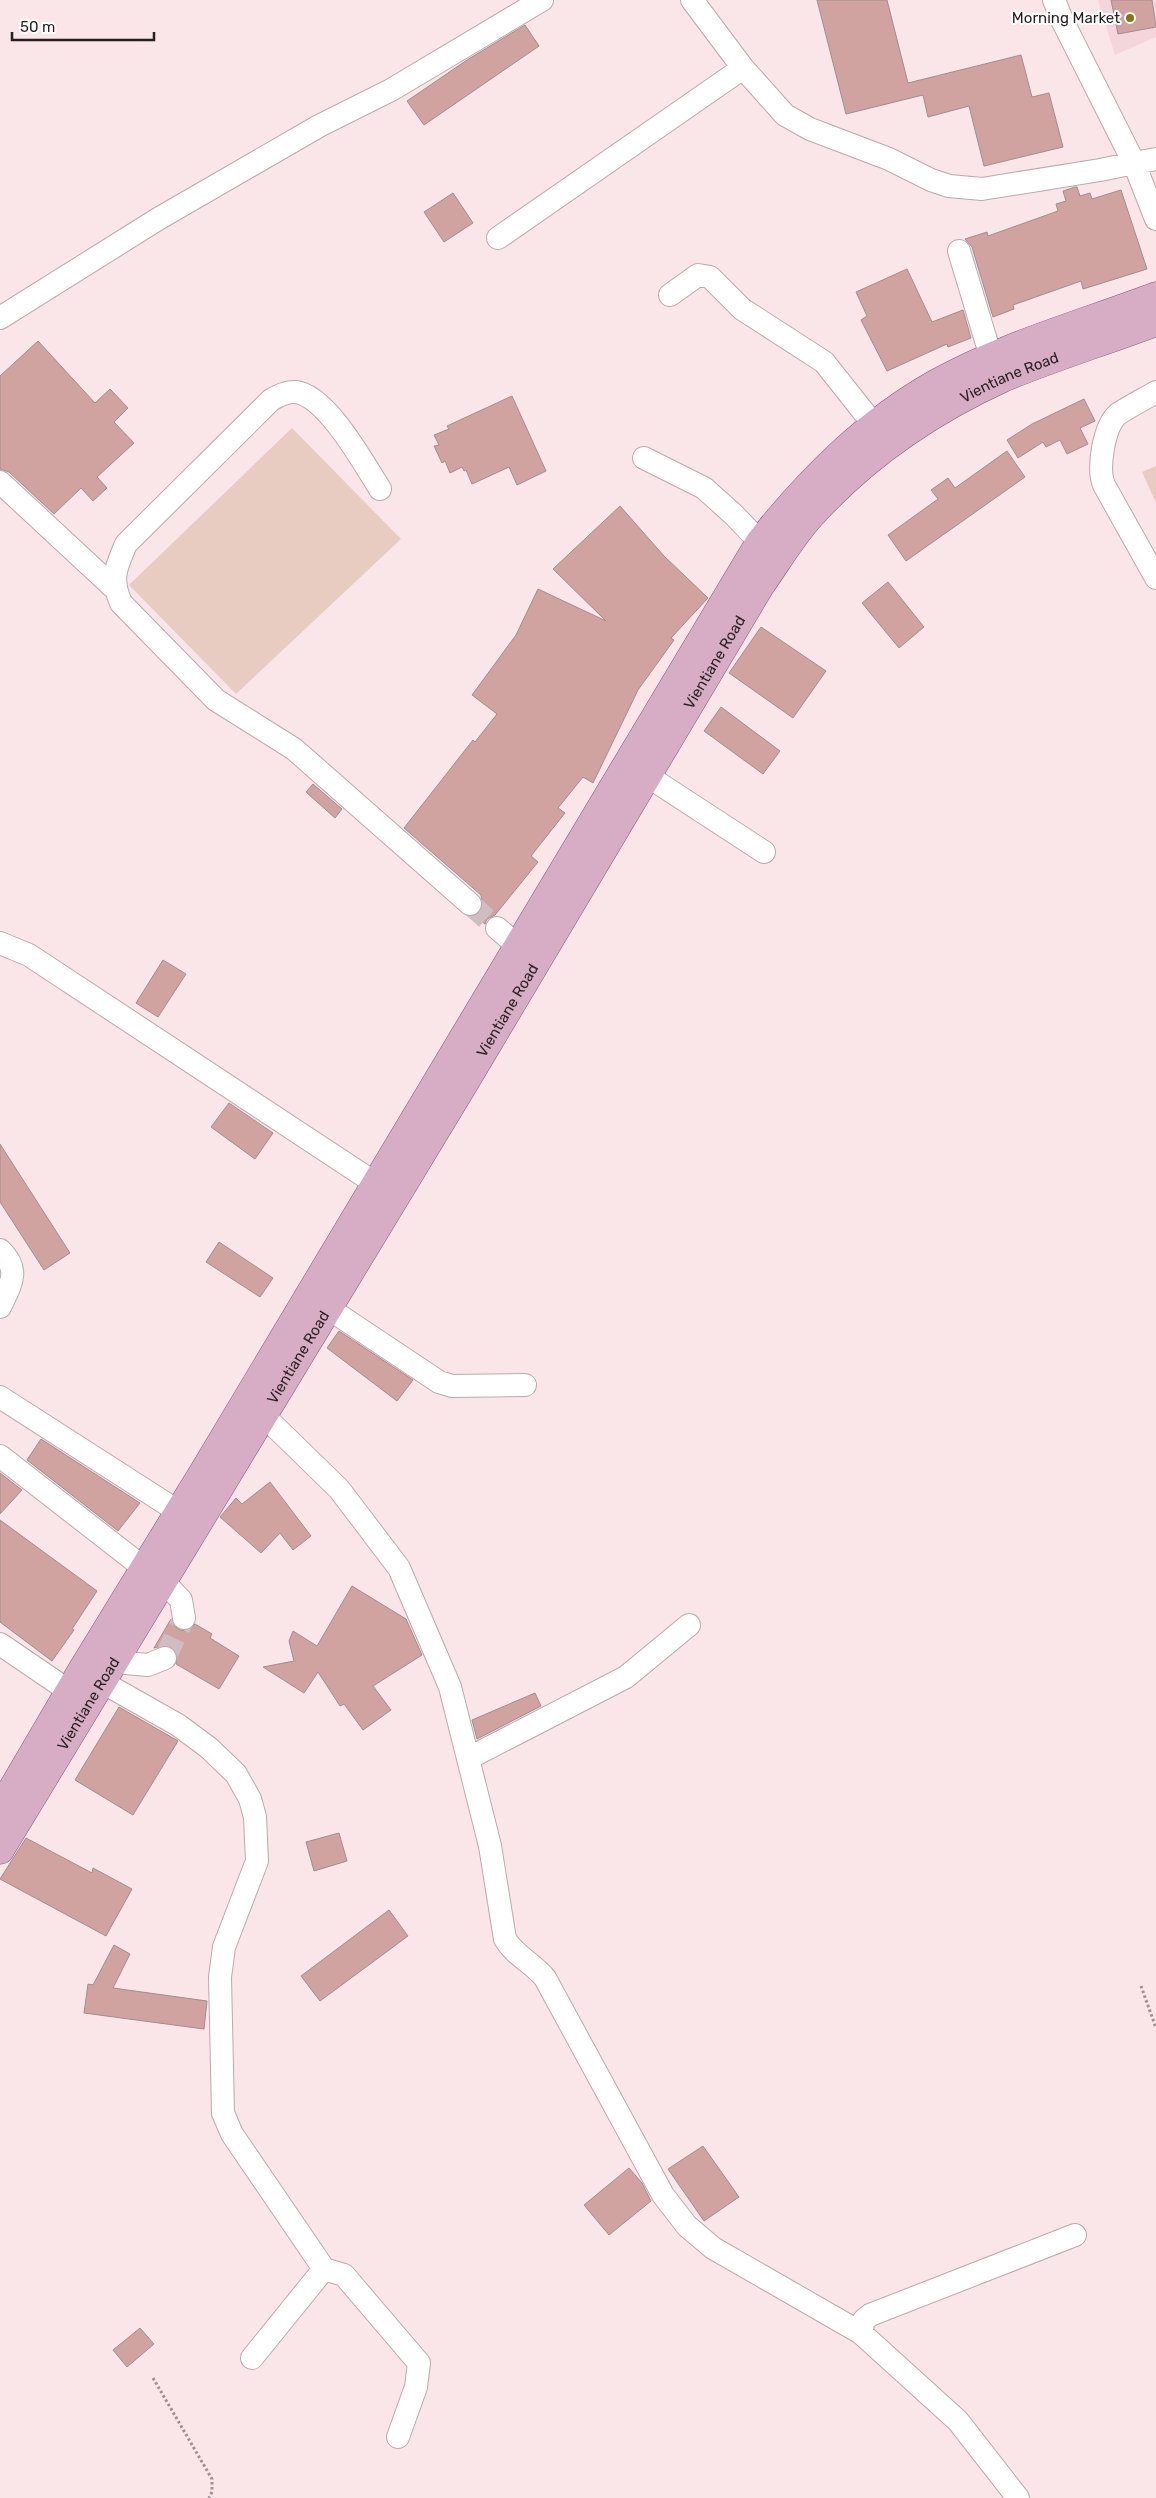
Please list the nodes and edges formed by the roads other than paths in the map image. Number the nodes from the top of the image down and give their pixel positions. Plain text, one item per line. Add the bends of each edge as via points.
1 (542, 0) edge
2 (692, 0) edge
3 (1054, 0) edge
4 (743, 68) junction
5 (1156, 159) edge
6 (1134, 162) junction
7 (1156, 219) edge
8 (498, 238) dead end
9 (958, 251) dead end
10 (670, 295) dead end
11 (1156, 296) edge
12 (0, 318) edge
13 (1156, 322) edge
14 (992, 357) junction
15 (1156, 392) edge
16 (874, 424) junction
17 (644, 458) dead end
18 (0, 482) edge
19 (380, 489) dead end
20 (760, 542) junction
21 (1156, 578) edge
22 (113, 586) junction
23 (646, 775) junction
24 (764, 852) dead end
25 (470, 904) tunnel mouth
26 (0, 943) edge
27 (385, 1190) junction
28 (0, 1250) edge
29 (0, 1307) edge
30 (328, 1308) junction
31 (525, 1385) dead end
32 (0, 1397) edge
33 (262, 1415) junction
34 (0, 1456) edge
35 (178, 1512) junction
36 (154, 1575) junction
37 (184, 1618) dead end
38 (689, 1625) dead end
39 (0, 1644) edge
40 (165, 1658) dead end
41 (109, 1672) junction
42 (69, 1691) junction
43 (468, 1758) junction
44 (0, 1810) edge
45 (0, 1850) edge
46 (1075, 2235) dead end
47 (324, 2269) junction
48 (861, 2333) junction
49 (252, 2358) dead end
50 (398, 2437) dead end
51 (1018, 2498) edge

1 - 12 street via 391,90 319,126 158,219
2 - 4 street
3 - 6 street
4 - 6 street via 785,115 810,129 948,186 982,189
4 - 8 street
5 - 6 street
6 - 7 street
9 - 14 street
10 - 16 street via 698,275 710,277 742,309 824,362
11 - 14 main road
13 - 23 main road, Vientiane Road via 1004,378 910,429 855,470 814,512 760,586
14 - 16 main road via 937,383
15 - 21 street via 1117,415 1108,431 1100,466 1104,485
16 - 20 main road via 827,465
17 - 20 street via 704,488
18 - 22 street
19 - 22 street via 338,423 312,400 296,392 282,394 270,400 126,544
20 - 27 main road via 624,773 507,937
22 - 25 street via 121,603 216,700 294,749
23 - 24 street
23 - 27 main road, Vientiane Road
26 - 27 street via 29,956
27 - 30 main road, Vientiane Road
27 - 35 main road
28 - 29 street via 12,1264 14,1273
30 - 31 street via 439,1382 452,1386
30 - 33 main road, Vientiane Road
32 - 35 street
33 - 36 main road, Vientiane Road
33 - 43 street via 339,1489 399,1568 450,1687
34 - 36 street
35 - 36 main road
36 - 37 street via 180,1600
36 - 41 main road, Vientiane Road
36 - 42 main road
38 - 43 street via 626,1676
39 - 42 street
40 - 41 street via 148,1665
41 - 45 main road, Vientiane Road
41 - 47 street via 209,1748 236,1774 250,1799 255,1816 257,1862 224,1947 220,1977 223,2113 232,2134
42 - 44 main road
43 - 48 street via 490,1846 505,1939 513,1952 545,1978 663,2195 688,2226 713,2248
46 - 48 street via 870,2314 864,2320
47 - 49 street
47 - 50 street via 344,2275 419,2363 416,2387
48 - 51 street via 958,2421

